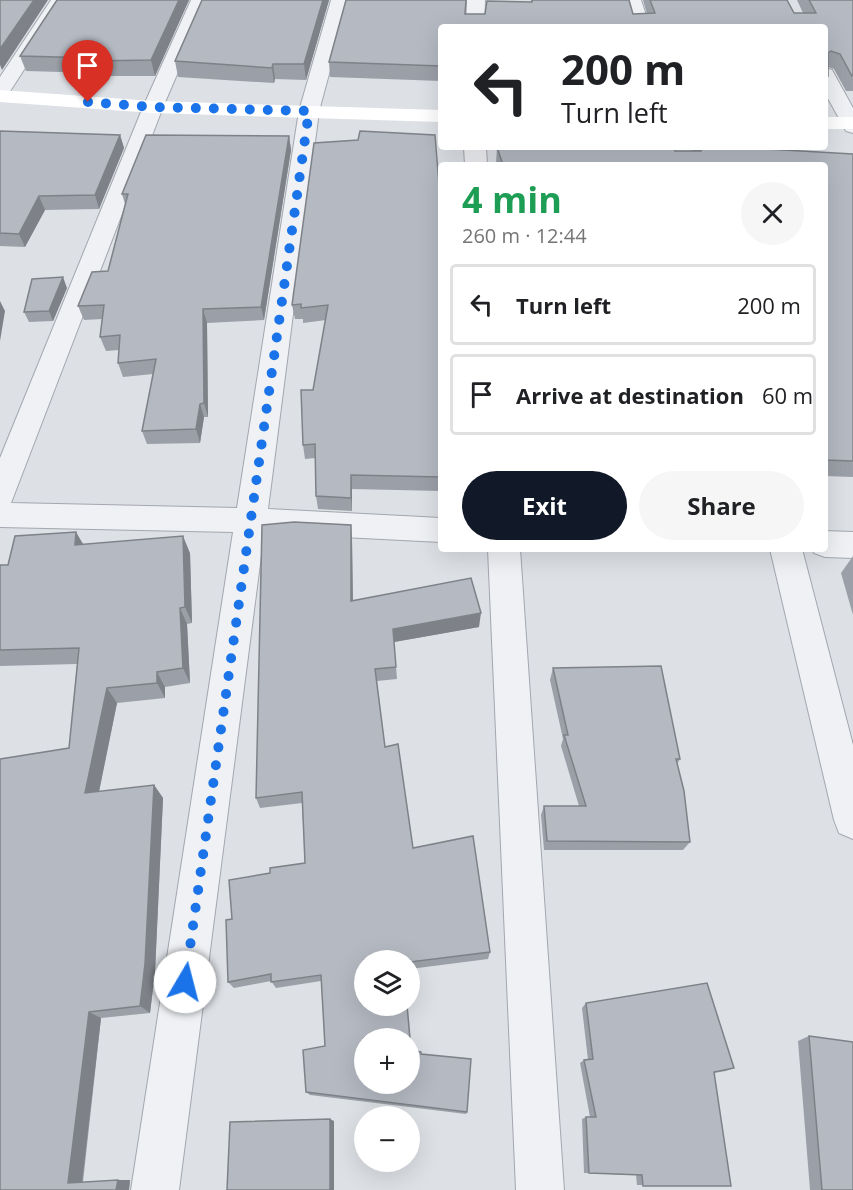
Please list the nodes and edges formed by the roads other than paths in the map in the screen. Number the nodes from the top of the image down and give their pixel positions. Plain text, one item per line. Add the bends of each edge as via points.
1 (60, 0) edge
2 (200, 0) edge
3 (340, 0) edge
4 (476, 0) edge
5 (632, 0) edge
6 (475, 24) edge
7 (640, 24) edge
8 (828, 80) edge
9 (0, 92) edge
10 (0, 96) edge
11 (153, 107) junction
12 (309, 111) junction
13 (438, 116) edge
14 (828, 123) edge
15 (852, 124) edge
16 (0, 495) edge
17 (0, 515) edge
18 (252, 520) junction
19 (438, 530) edge
20 (828, 544) edge
21 (853, 545) edge
22 (504, 552) edge
23 (787, 552) edge
24 (853, 820) edge
25 (155, 1190) edge
26 (540, 1190) edge

1 - 9 street
2 - 11 street
3 - 12 street
4 - 6 street
5 - 7 street
8 - 15 street
10 - 11 main road
11 - 12 main road
11 - 16 street
12 - 13 main road
12 - 18 street
14 - 15 main road
17 - 18 street
18 - 19 street
18 - 25 street
20 - 21 street
22 - 26 street
23 - 24 street

